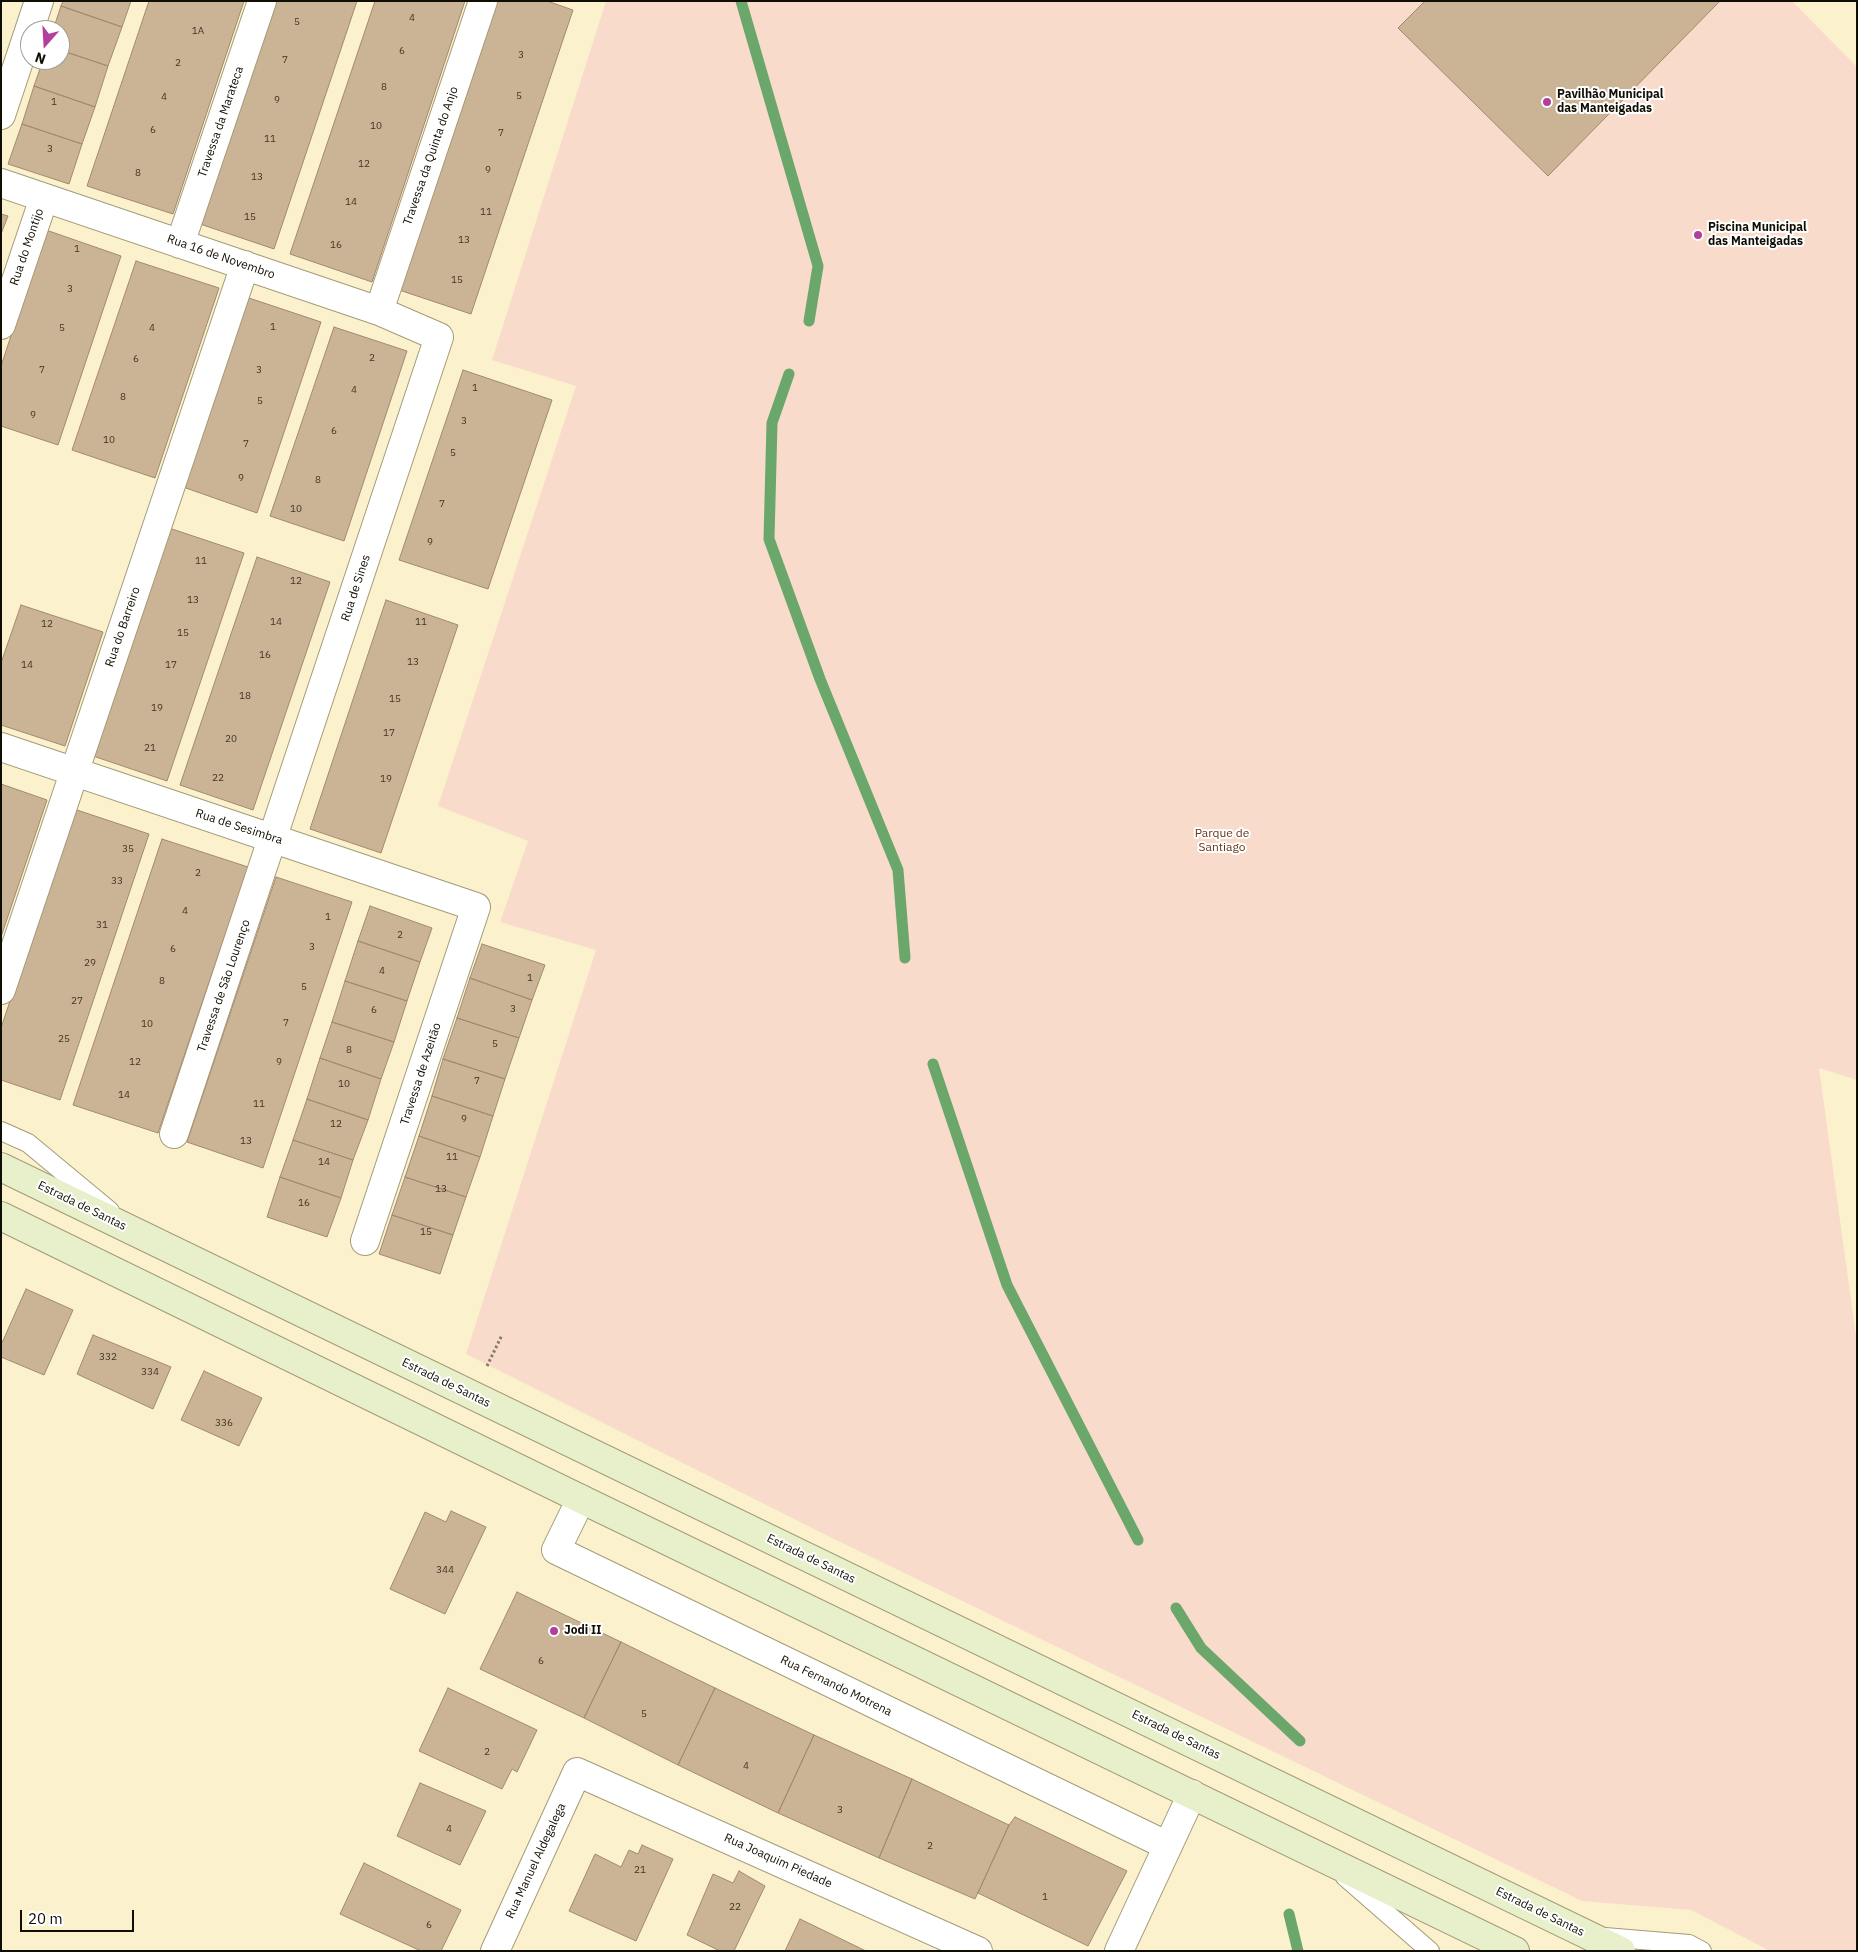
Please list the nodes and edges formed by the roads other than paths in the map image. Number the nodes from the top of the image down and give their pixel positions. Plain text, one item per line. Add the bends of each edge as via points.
1 (40, 1) edge
2 (262, 1) edge
3 (483, 1) edge
4 (1, 115) edge
5 (1, 183) edge
6 (44, 198) junction
7 (180, 244) junction
8 (245, 265) junction
9 (379, 311) junction
10 (1, 325) edge
11 (439, 337) joint
12 (1, 747) edge
13 (75, 772) junction
14 (274, 838) junction
15 (476, 907) joint
16 (1, 990) edge
17 (1, 1131) edge
18 (174, 1134) dead end
19 (1, 1167) edge
20 (1, 1216) edge
21 (139, 1235) junction
22 (365, 1241) dead end
23 (581, 1499) junction
24 (577, 1772) joint
25 (1192, 1794) junction
26 (1168, 1846) junction
27 (1324, 1859) junction
28 (1589, 1935) junction
29 (495, 1951) edge
30 (978, 1951) edge
31 (1119, 1951) edge
32 (1430, 1951) edge
33 (1515, 1951) edge
34 (1621, 1951) edge
35 (1702, 1951) edge

1 - 4 street
2 - 7 street, Travessa da Marateca
3 - 9 street, Travessa da Quinta do Anjo
5 - 6 street, Rua 16 de Novembro
6 - 7 street, Rua 16 de Novembro
6 - 10 street, Rua do Montijo
7 - 8 street, Rua 16 de Novembro
8 - 9 street, Rua 16 de Novembro
8 - 13 street, Rua do Barreiro
9 - 11 street, Rua 16 de Novembro
11 - 14 street, Rua de Sines
12 - 13 street, Rua de Sesimbra
13 - 14 street, Rua de Sesimbra
13 - 16 street, Rua do Barreiro
14 - 15 street, Rua de Sesimbra
14 - 18 street, Travessa de São Lourenço
15 - 22 street, Travessa de Azeitão
17 - 21 lane via 28,1143
19 - 21 main road, Estrada de Santas
20 - 23 main road
21 - 28 main road, Estrada de Santas
23 - 25 main road
23 - 26 street, Rua Fernando Motrena via 556,1550
24 - 29 street, Rua Manuel Aldegalega
24 - 30 street, Rua Joaquim Piedade
25 - 26 street
25 - 27 main road
26 - 31 street
27 - 32 lane
27 - 33 main road
28 - 34 main road, Estrada de Santas
28 - 35 lane via 1689,1944

